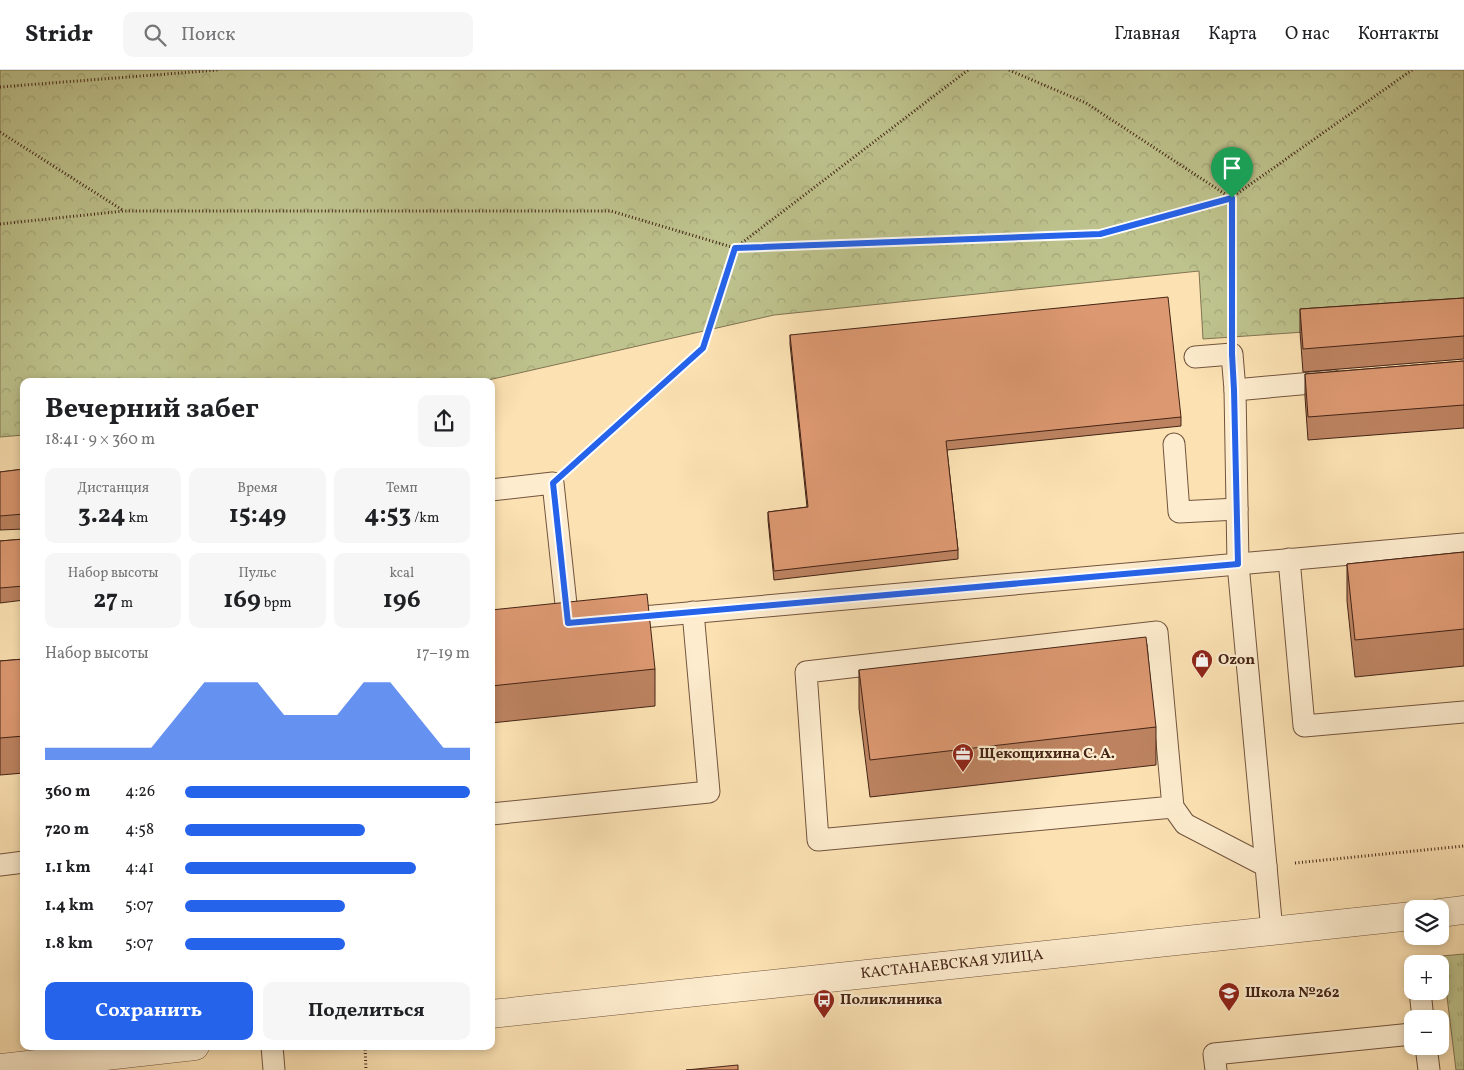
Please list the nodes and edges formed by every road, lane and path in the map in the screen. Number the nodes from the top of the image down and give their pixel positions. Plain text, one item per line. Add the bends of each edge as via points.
1 (218, 70) edge
2 (968, 70) edge
3 (1009, 70) edge
4 (1412, 70) edge
5 (0, 87) edge
6 (0, 132) edge
7 (1232, 198) junction
8 (124, 211) junction
9 (0, 224) edge
10 (735, 248) junction
11 (1232, 354) junction
12 (1196, 357) dead end
13 (1351, 379) edge
14 (1234, 390) junction
15 (1174, 444) dead end
16 (553, 483) junction
17 (495, 490) edge
18 (1237, 510) junction
19 (1464, 544) edge
20 (1289, 559) junction
21 (1238, 564) junction
22 (693, 612) junction
23 (1464, 712) edge
24 (1173, 807) junction
25 (495, 814) edge
26 (1464, 846) edge
27 (20, 862) edge
28 (0, 864) edge
29 (1266, 866) junction
30 (1464, 910) edge
31 (1449, 912) edge
32 (1404, 917) edge
33 (1272, 931) junction
34 (495, 1014) edge
35 (1404, 1035) edge
36 (160, 1050) edge
37 (272, 1050) edge
38 (365, 1050) edge
39 (1427, 1055) edge
40 (0, 1068) edge
41 (274, 1070) edge
42 (366, 1070) edge
43 (1216, 1070) edge
44 (1429, 1070) edge

1 - 5 path
2 - 10 path
3 - 7 path via 1086,103
4 - 7 path
6 - 8 path
7 - 10 path via 1100,234
7 - 11 path
8 - 9 path
8 - 10 path via 611,211
10 - 16 path via 703,348
11 - 12 lane
11 - 14 lane
13 - 14 lane
14 - 18 lane
15 - 18 lane via 1179,512
16 - 17 lane
16 - 22 lane via 576,623
18 - 21 lane
19 - 20 lane
20 - 21 lane
20 - 23 lane via 1304,726
21 - 22 lane
21 - 29 lane
22 - 25 lane via 709,792
24 - 24 lane via 818,840 806,672 1156,632
24 - 29 lane via 1185,824
26 - 29 path
27 - 28 lane
29 - 33 lane
30 - 31 street
32 - 33 street, КАСТАНАЕВСКАЯ УЛИЦА
33 - 34 street, КАСТАНАЕВСКАЯ УЛИЦА
35 - 43 lane via 1214,1054
36 - 40 street
37 - 41 lane
38 - 42 path
39 - 44 lane

